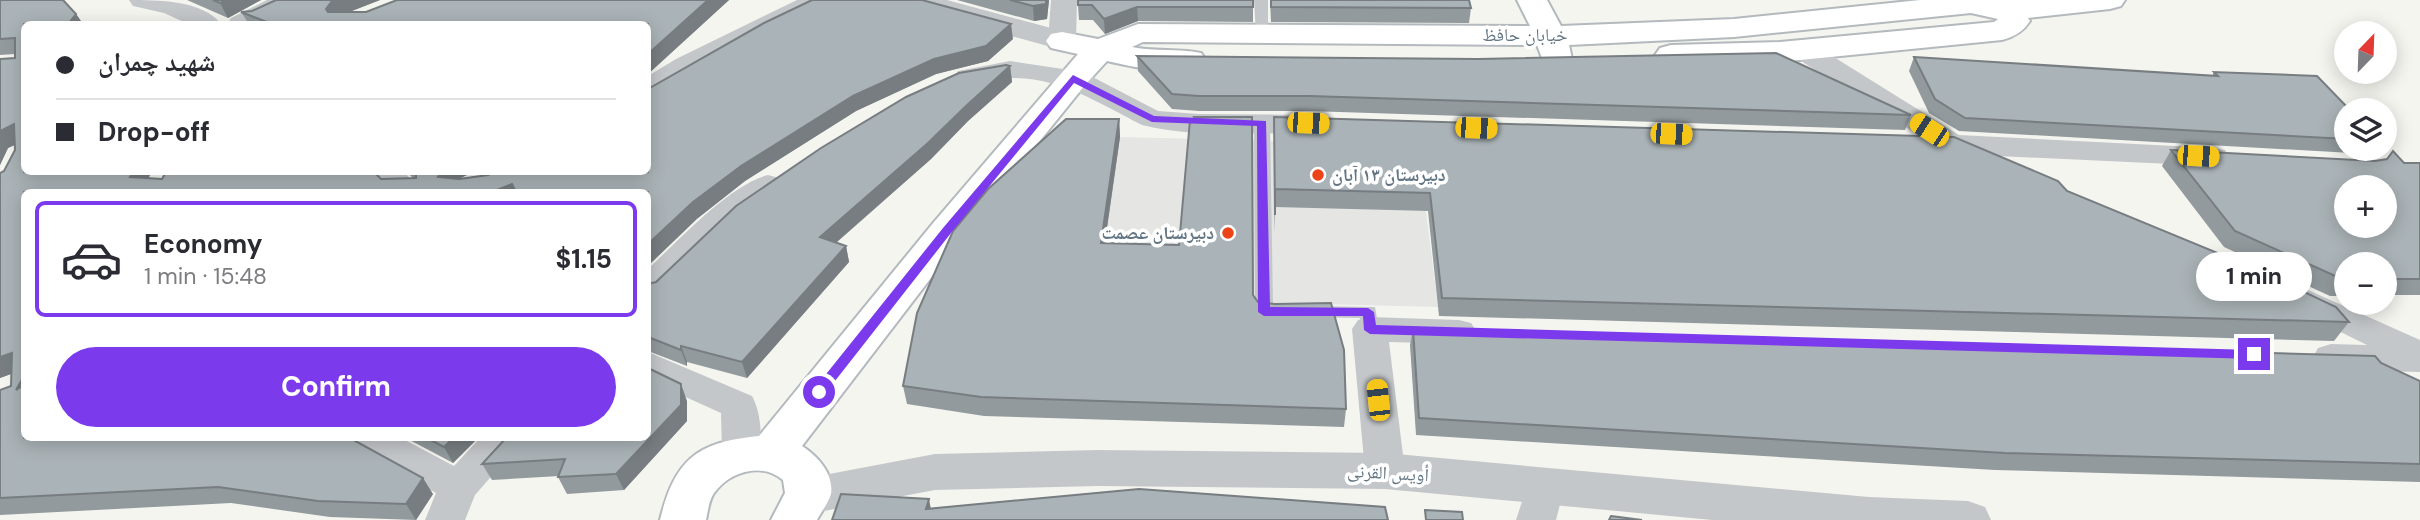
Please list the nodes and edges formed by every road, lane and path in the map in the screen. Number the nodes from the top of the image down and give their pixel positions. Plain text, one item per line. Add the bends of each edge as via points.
1 (287, 0) edge
2 (818, 0) edge
3 (913, 0) edge
4 (1063, 0) edge
5 (1261, 0) edge
6 (1532, 0) edge
7 (2110, 0) edge
8 (148, 1) edge
9 (2007, 11) junction
10 (202, 21) edge
11 (246, 21) edge
12 (1262, 34) junction
13 (1812, 40) junction
14 (1062, 41) junction
15 (1553, 48) junction
16 (1098, 51) junction
17 (1073, 78) junction
18 (943, 84) edge
19 (651, 86) edge
20 (1262, 123) junction
21 (1350, 125) edge
22 (1895, 141) edge
23 (1951, 143) junction
24 (2240, 159) edge
25 (791, 168) edge
26 (390, 175) edge
27 (2026, 175) edge
28 (403, 189) edge
29 (651, 285) edge
30 (2286, 292) edge
31 (1370, 330) junction
32 (1495, 333) edge
33 (2296, 356) edge
34 (2420, 357) edge
35 (651, 367) edge
36 (373, 441) edge
37 (501, 441) edge
38 (756, 453) junction
39 (1385, 471) junction
40 (452, 503) edge
41 (1540, 503) edge
42 (801, 508) edge
43 (1918, 518) edge
44 (683, 520) edge
45 (1968, 520) edge

1 - 11 street
2 - 19 street
3 - 14 street
4 - 14 street
5 - 12 lane
6 - 15 main road
7 - 9 main road
8 - 10 street
9 - 13 main road via 1954,5
9 - 13 main road via 2015,21 2002,31
12 - 15 main road, خیابان حافظ
12 - 16 main road, خیابان حافظ via 1138,33
13 - 15 main road
13 - 23 street
14 - 16 main road
15 - 16 main road via 1147,60
16 - 17 main road
17 - 18 street via 1010,69
17 - 20 street via 1152,119
17 - 38 main road
20 - 21 street
20 - 31 lane via 1264,312 1368,312
22 - 23 street
23 - 24 street
23 - 27 street
25 - 29 street via 728,213
26 - 28 street
30 - 34 street
31 - 32 street
31 - 39 street
33 - 34 street
35 - 38 street via 738,406
36 - 40 street
37 - 40 street
38 - 42 main road via 789,457 801,467 807,480
38 - 44 main road via 721,461 703,473 683,504
39 - 41 street, أویس القرنی
39 - 42 street, أویس القرنی via 1097,468 935,472
41 - 43 street, أویس القرنی
43 - 45 street, أویس القرنی

